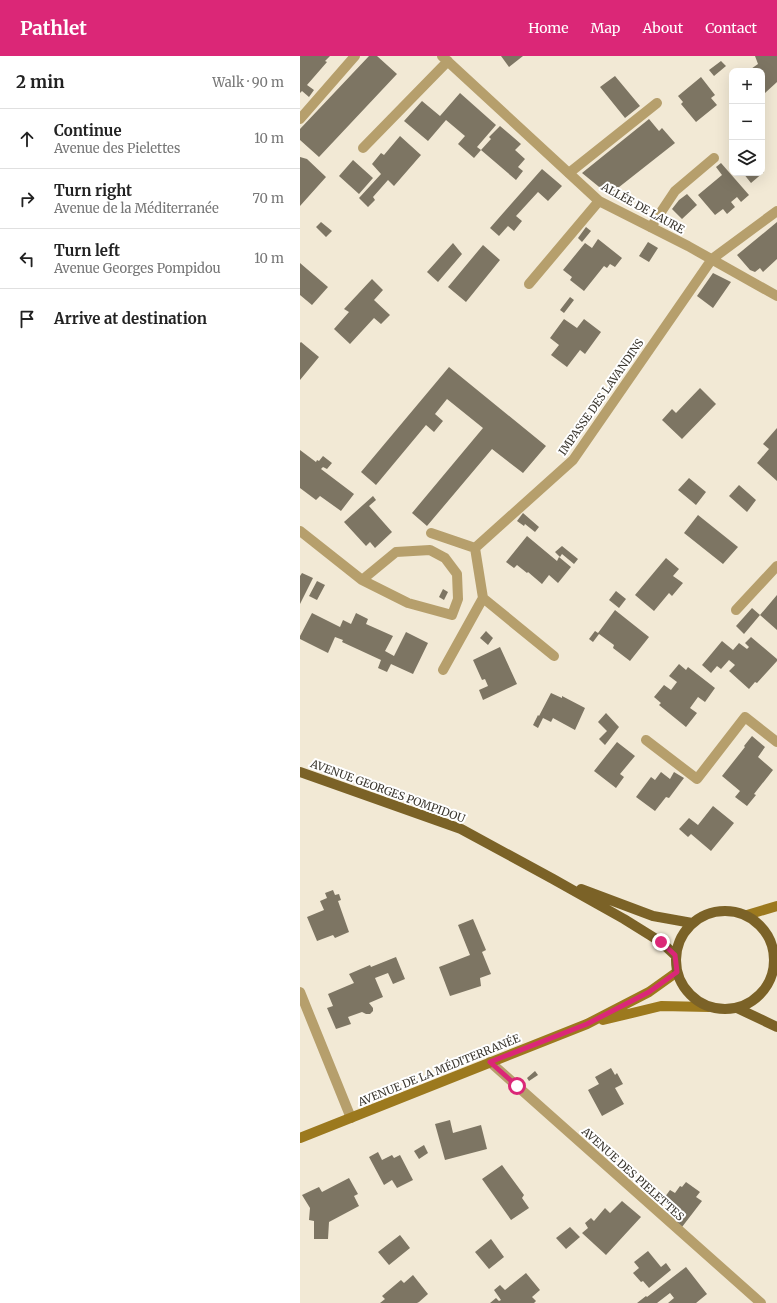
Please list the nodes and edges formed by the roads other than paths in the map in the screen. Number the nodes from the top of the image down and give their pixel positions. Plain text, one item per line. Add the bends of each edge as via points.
1 (355, 56) edge
2 (445, 59) edge
3 (656, 103) dead end
4 (300, 119) edge
5 (363, 148) dead end
6 (714, 158) dead end
7 (569, 173) junction
8 (599, 201) junction
9 (777, 211) edge
10 (651, 227) junction
11 (712, 259) junction
12 (529, 284) dead end
13 (777, 296) edge
14 (300, 531) edge
15 (431, 533) dead end
16 (475, 548) junction
17 (777, 566) edge
18 (362, 580) junction
19 (483, 598) junction
20 (736, 610) dead end
21 (554, 656) dead end
22 (443, 670) dead end
23 (646, 740) dead end
24 (777, 742) edge
25 (300, 772) edge
26 (553, 879) junction
27 (777, 906) edge
28 (747, 916) junction
29 (692, 923) junction
30 (776, 954) edge
31 (675, 955) junction
32 (677, 972) junction
33 (775, 974) edge
34 (300, 992) edge
35 (709, 1007) junction
36 (737, 1008) junction
37 (587, 1024) junction
38 (777, 1027) edge
39 (490, 1062) junction
40 (351, 1118) junction
41 (300, 1138) edge
42 (761, 1303) edge

1 - 4 street
2 - 5 street
2 - 7 street, ALLÉE DE LAURE
3 - 7 street
6 - 10 street via 675,191
7 - 8 street, ALLÉE DE LAURE
8 - 10 street, ALLÉE DE LAURE
8 - 12 street
9 - 11 street, IMPASSE DES LAVANDINS
10 - 11 street, ALLÉE DE LAURE
11 - 13 street, ALLÉE DE LAURE
11 - 16 street, IMPASSE DES LAVANDINS via 573,460
14 - 18 street
15 - 16 street
16 - 19 street
17 - 20 street
18 - 18 street via 396,552 430,550 445,558 457,574 458,598 452,615 408,603
19 - 21 street
19 - 22 street
23 - 24 street via 697,779 745,718
25 - 26 main road, AVENUE GEORGES POMPIDOU via 461,829
26 - 29 main road, AVENUE GEORGES POMPIDOU via 652,916
26 - 31 main road, AVENUE GEORGES POMPIDOU via 661,942
27 - 28 main road
28 - 29 main road via 728,910 709,913
28 - 30 main road via 763,928
29 - 31 main road via 680,938
30 - 33 main road
31 - 32 main road
32 - 35 main road via 683,987 694,999
32 - 37 main road, AVENUE DE LA MÉDITERRANÉE via 649,992
33 - 36 main road via 766,988 753,1000
34 - 40 street
35 - 36 main road
35 - 37 main road, AVENUE DE LA MÉDITERRANÉE via 660,1006
36 - 38 main road
37 - 39 main road, AVENUE DE LA MÉDITERRANÉE
39 - 40 main road, AVENUE DE LA MÉDITERRANÉE
39 - 42 street, AVENUE DES PIELETTES
40 - 41 main road, AVENUE DE LA MÉDITERRANÉE

